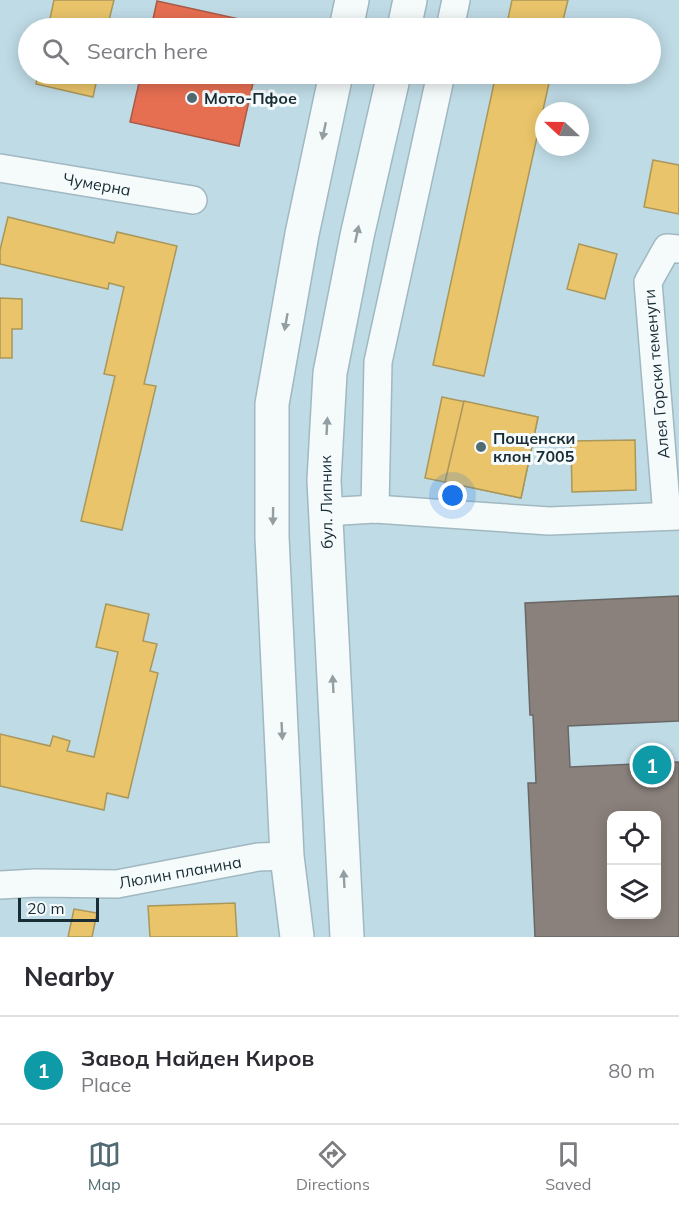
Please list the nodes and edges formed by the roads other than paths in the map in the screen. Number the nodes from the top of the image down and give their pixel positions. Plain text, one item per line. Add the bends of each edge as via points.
1 (352, 0) edge
2 (410, 0) edge
3 (456, 0) edge
4 (348, 18) edge
5 (406, 18) edge
6 (452, 18) edge
7 (334, 84) edge
8 (392, 84) edge
9 (439, 84) edge
10 (0, 168) edge
11 (194, 200) dead end
12 (679, 249) edge
13 (375, 509) junction
14 (324, 512) junction
15 (673, 516) edge
16 (287, 856) junction
17 (0, 885) edge
18 (297, 937) edge
19 (347, 937) edge

1 - 4 main road
2 - 5 main road
3 - 6 street
7 -> 16 main road via 272,404 273,537
14 -> 8 main road, бул. Липник via 330,373
9 - 13 street via 378,362
10 - 11 street, Чумерна
12 - 15 street, Алея Горски теменуги via 667,248 648,282
13 - 14 street
13 - 15 street via 549,521
19 -> 14 main road, бул. Липник
16 - 17 street, Люлин планина via 258,857 117,884
16 - 18 main road

